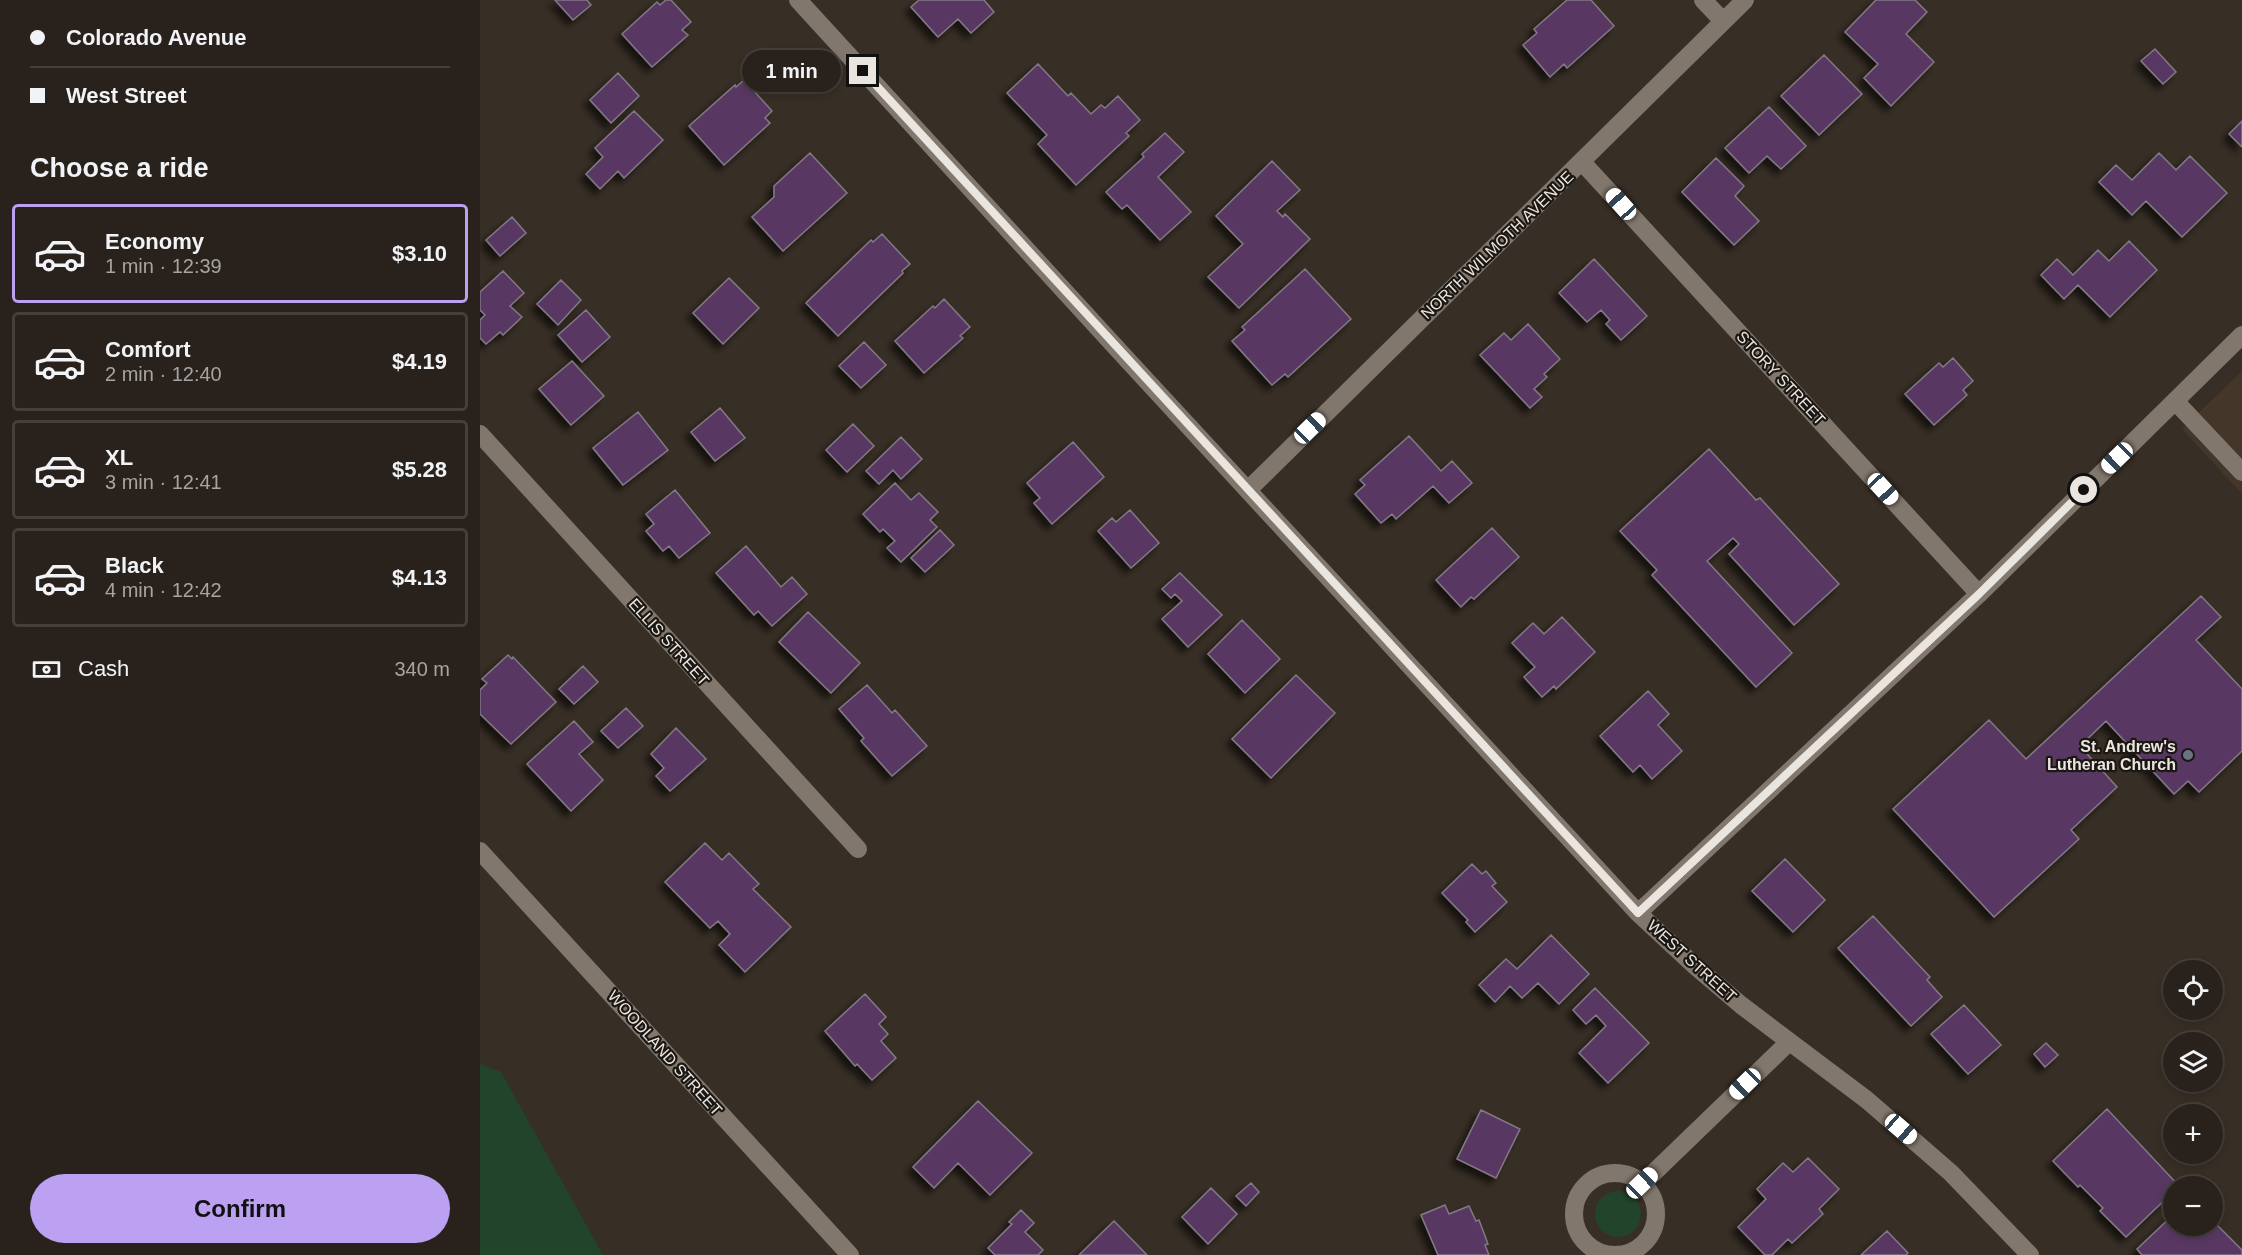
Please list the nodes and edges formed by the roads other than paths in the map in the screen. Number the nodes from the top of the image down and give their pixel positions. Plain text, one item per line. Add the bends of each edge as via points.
1 (798, 0) edge
2 (1703, 0) edge
3 (1745, 0) edge
4 (1723, 21) junction
5 (1582, 162) junction
6 (2242, 335) edge
7 (2175, 401) junction
8 (480, 434) edge
9 (2242, 472) edge
10 (1248, 490) junction
11 (1979, 594) junction
12 (858, 849) dead end
13 (480, 851) edge
14 (1638, 913) junction
15 (1789, 1042) junction
16 (1642, 1183) junction
17 (850, 1255) edge
18 (2030, 1255) edge

1 - 10 street, WEST STREET
2 - 4 street
3 - 4 street, NORTH WILMOTH AVENUE
4 - 5 street, NORTH WILMOTH AVENUE
5 - 10 street, NORTH WILMOTH AVENUE
5 - 11 street, STORY STREET
6 - 7 street
7 - 9 street
7 - 11 street
8 - 12 street, ELLIS STREET
10 - 14 street, WEST STREET
11 - 14 street
13 - 17 street, WOODLAND STREET
14 - 15 street, WEST STREET via 1695,966
15 - 16 street
15 - 18 street, WEST STREET via 1867,1100 1951,1173
16 - 16 street via 1618,1173 1599,1177 1583,1188 1574,1213 1582,1238 1604,1253 1618,1254 1643,1244 1656,1214 1651,1194

